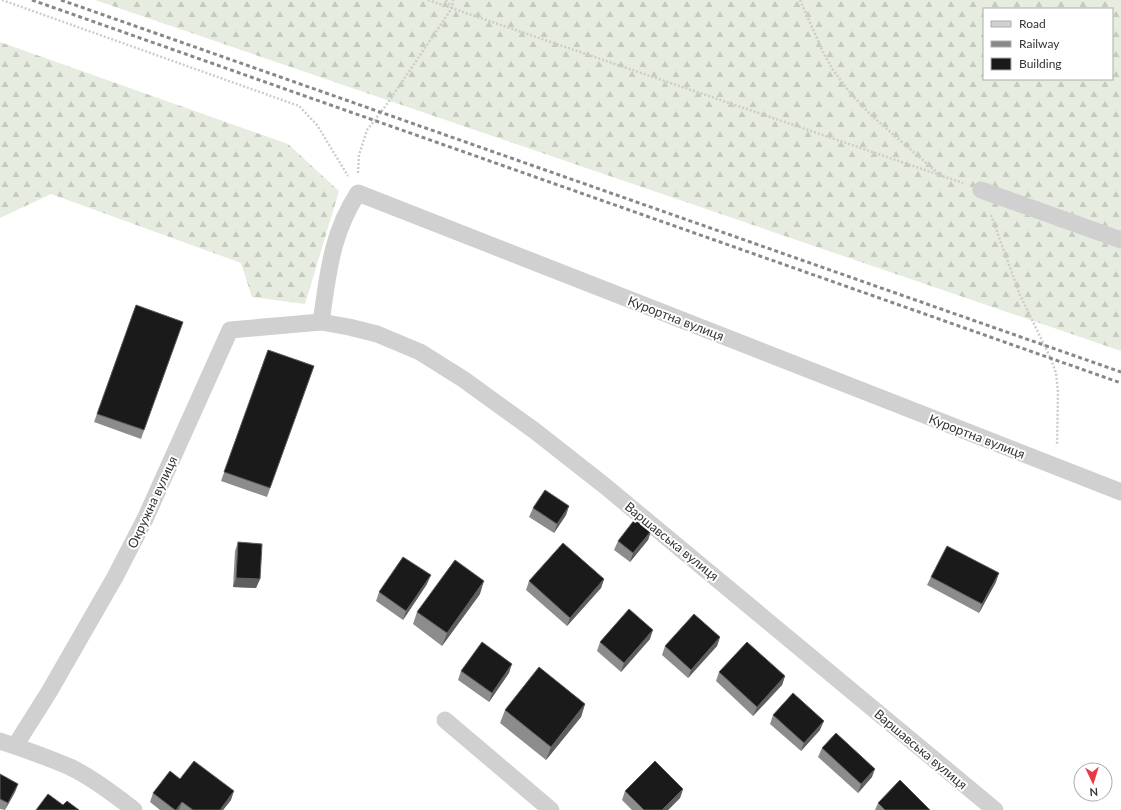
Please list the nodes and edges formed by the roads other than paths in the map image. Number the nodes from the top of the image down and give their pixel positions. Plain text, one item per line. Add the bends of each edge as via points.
1 (981, 190) road end
2 (1121, 240) edge
3 (321, 322) junction
4 (1121, 492) edge
5 (445, 720) dead end
6 (8, 744) edge
7 (134, 810) edge
8 (551, 810) edge
9 (995, 810) edge

1 - 2 street
3 - 4 street, Курортна вулиця via 337,233 358,193
3 - 6 street, Окружна вулиця via 230,330 145,519 115,577 49,692
3 - 9 street, Варшавська вулиця via 378,334 420,352 463,378 605,486
5 - 8 street
6 - 7 street via 70,767 101,785

